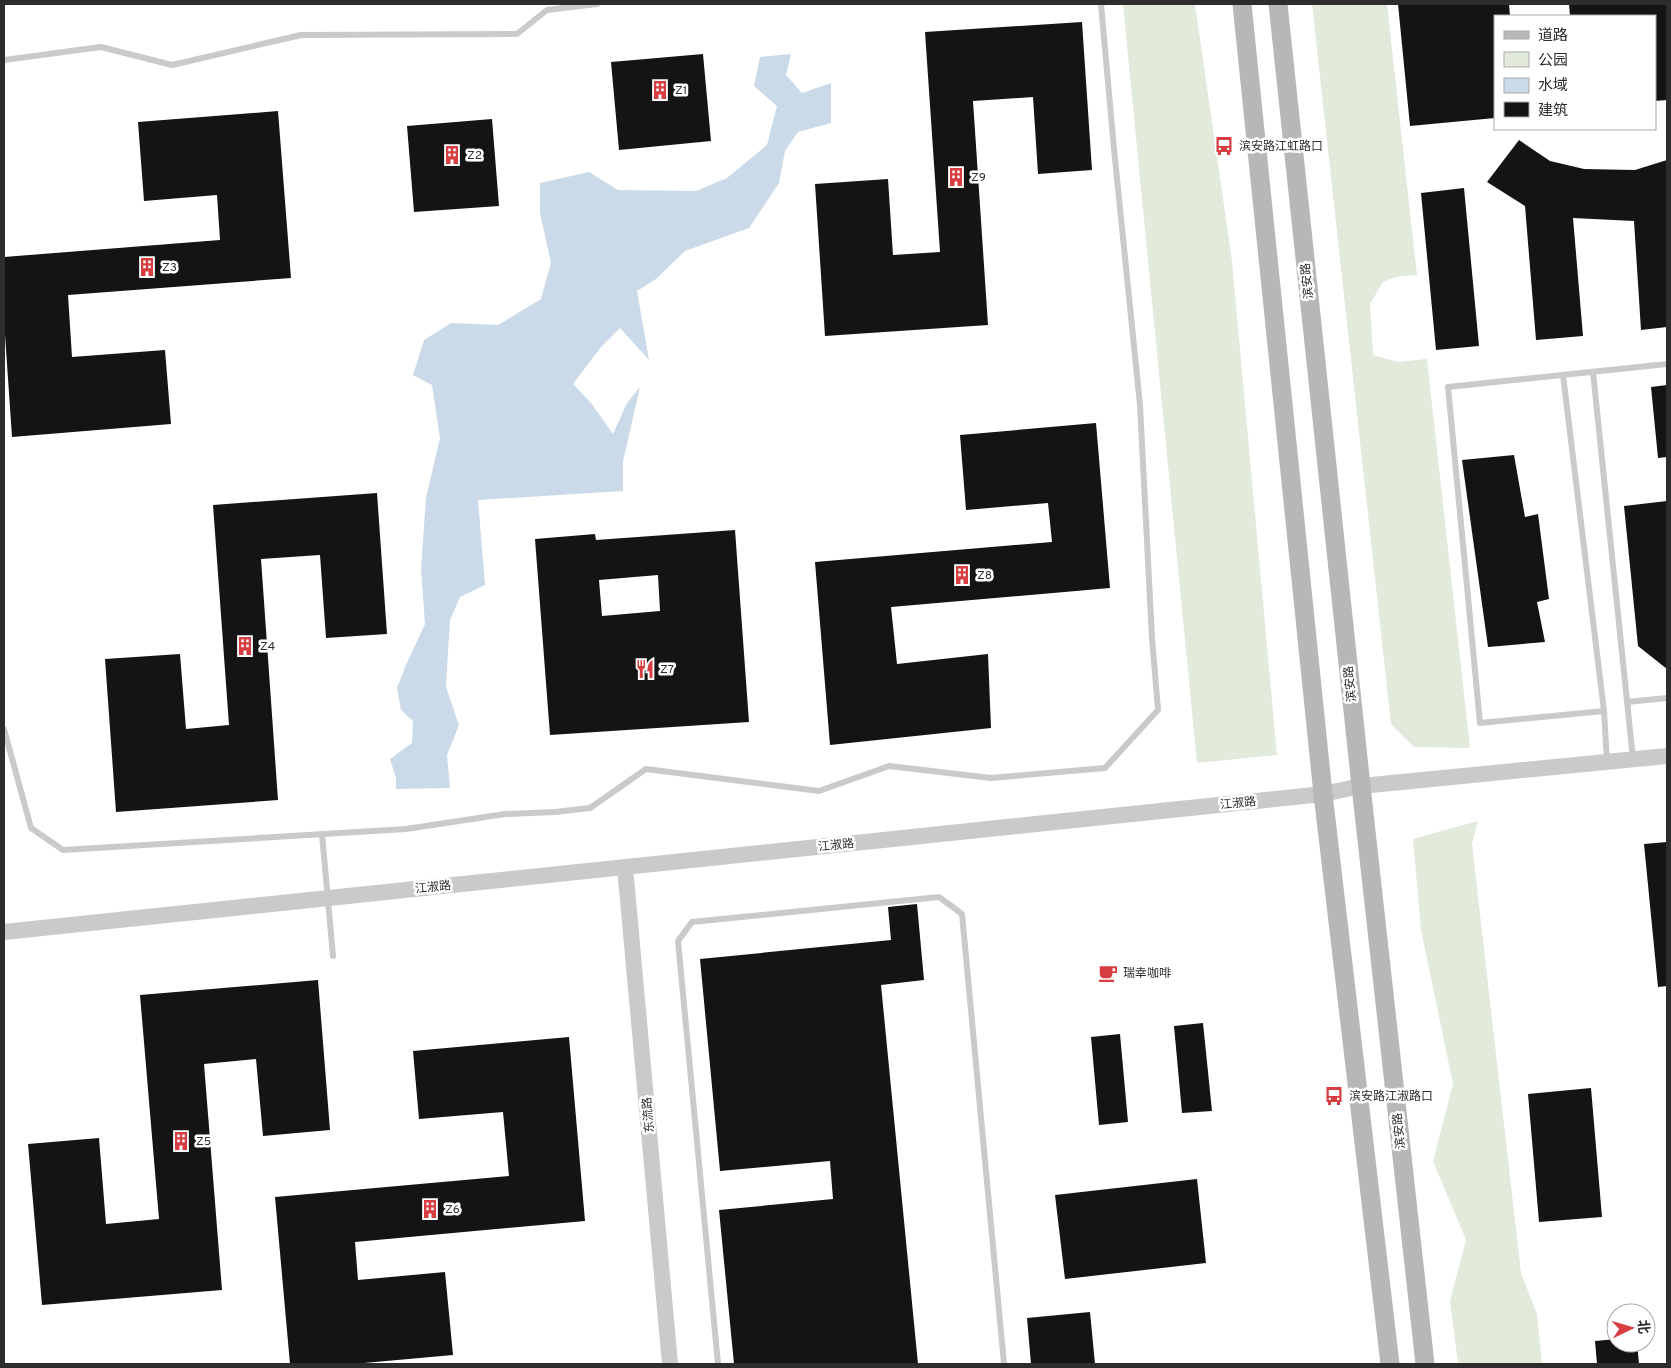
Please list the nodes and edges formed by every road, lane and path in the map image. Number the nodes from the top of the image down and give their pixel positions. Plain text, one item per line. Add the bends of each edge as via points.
1 (597, 4) edge
2 (1101, 4) edge
3 (1242, 4) edge
4 (1278, 4) edge
5 (547, 7) edge
6 (4, 60) edge
7 (1667, 364) edge
8 (1593, 372) junction
9 (1563, 375) junction
10 (1667, 698) edge
11 (1627, 702) junction
12 (1604, 711) junction
13 (4, 729) edge
14 (1667, 756) edge
15 (1633, 760) junction
16 (1607, 762) junction
17 (1361, 786) junction
18 (1323, 794) junction
19 (322, 834) junction
20 (625, 867) junction
21 (328, 898) junction
22 (4, 932) edge
23 (333, 956) dead end
24 (670, 1364) edge
25 (718, 1364) edge
26 (1004, 1364) edge
27 (1390, 1364) edge
28 (1425, 1364) edge

1 - 5 lane
2 - 19 lane via 1140,405 1158,710 1105,768 991,778 889,766 818,791 646,769 590,808 505,814 406,829
3 - 18 main road
4 - 17 main road, 滨安路
5 - 6 lane via 517,34 301,35 172,65 101,47
7 - 8 lane
8 - 9 lane
8 - 11 lane
9 - 12 lane
9 - 12 lane via 1448,387 1480,723
10 - 11 lane
11 - 15 lane
12 - 16 lane
13 - 19 lane via 31,828 63,850
14 - 15 street, 江淑路
15 - 16 street, 江淑路
16 - 17 street, 江淑路
17 - 18 street, 江淑路
17 - 28 main road, 滨安路
18 - 20 street, 江淑路
18 - 27 main road
19 - 21 lane
20 - 21 street, 江淑路
20 - 24 street, 东流路
21 - 22 street, 江淑路
21 - 23 lane
25 - 26 lane via 678,941 692,922 939,897 962,914

